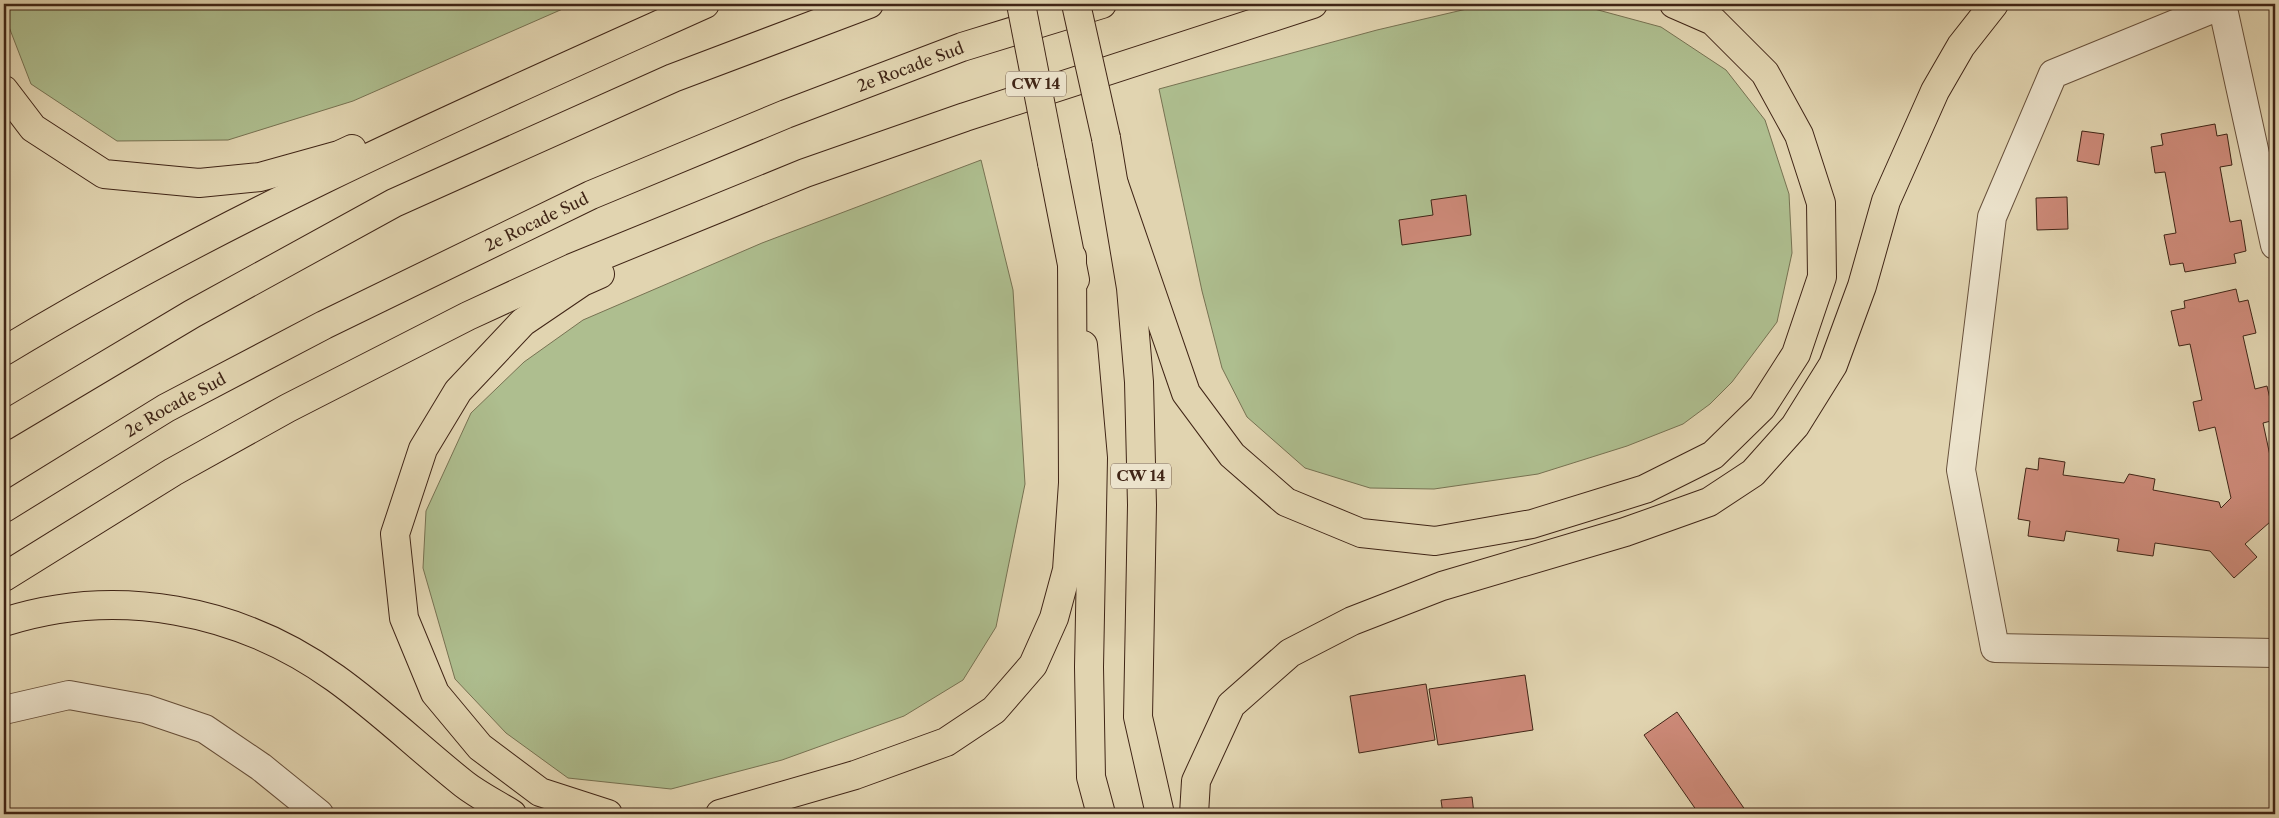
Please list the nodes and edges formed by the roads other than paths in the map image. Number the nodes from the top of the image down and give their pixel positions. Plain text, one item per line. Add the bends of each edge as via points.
1 (704, 4) edge
2 (869, 4) edge
3 (1020, 4) edge
4 (1076, 4) edge
5 (1102, 4) edge
6 (1312, 4) edge
7 (1674, 4) edge
8 (1994, 4) edge
9 (2223, 4) edge
10 (4, 90) edge
11 (905, 138) junction
12 (1114, 184) junction
13 (2275, 245) edge
14 (1072, 257) junction
15 (4, 350) edge
16 (4, 426) edge
17 (4, 508) edge
18 (4, 577) edge
19 (4, 622) edge
20 (2275, 653) edge
21 (4, 710) edge
22 (319, 814) edge
23 (512, 814) edge
24 (608, 814) edge
25 (720, 814) edge
26 (1101, 814) edge
27 (1160, 814) edge
28 (1194, 814) edge

1 - 10 highway via 431,113 339,154 260,177 199,183 104,174 33,128
1 - 15 highway via 424,130 249,215
2 - 16 highway via 673,78 394,203 192,314
3 - 14 highway, CW 14, bridge
4 - 12 highway, CW 14, bridge
5 - 17 highway, 2e Rocade Sud via 962,47 786,114 591,195 324,325 166,408
6 - 11 highway
7 - 12 highway via 1712,21 1765,73 1799,135 1821,203 1822,277 1796,354 1762,407 1713,455 1645,489 1532,524 1435,541 1361,533 1286,502 1232,455 1186,393
8 - 28 highway via 1961,46 1935,91 1886,201 1862,286 1833,365 1795,426 1753,473 1709,502 1625,532 1442,586 1352,621 1290,653 1231,705 1196,781
9 - 13 street
9 - 20 street via 2054,74 1992,217 1961,470 1995,648
11 - 18 highway via 778,184 572,268 468,316 288,408 173,472
11 - 24 highway via 582,282 517,329 458,391 423,449 395,534 404,618 435,693 480,747 540,792
12 - 27 highway, CW 14 via 1131,288 1140,382 1142,505 1138,717
14 - 25 highway via 1073,483 1067,570 1054,618 1033,665 994,710 946,742 855,775
14 - 26 highway, CW 14 via 1093,458 1089,667 1091,777
19 - 23 highway via 82,607 150,606 208,616 262,635 334,677 465,785
21 - 22 street via 69,695 146,708 205,729 262,767

